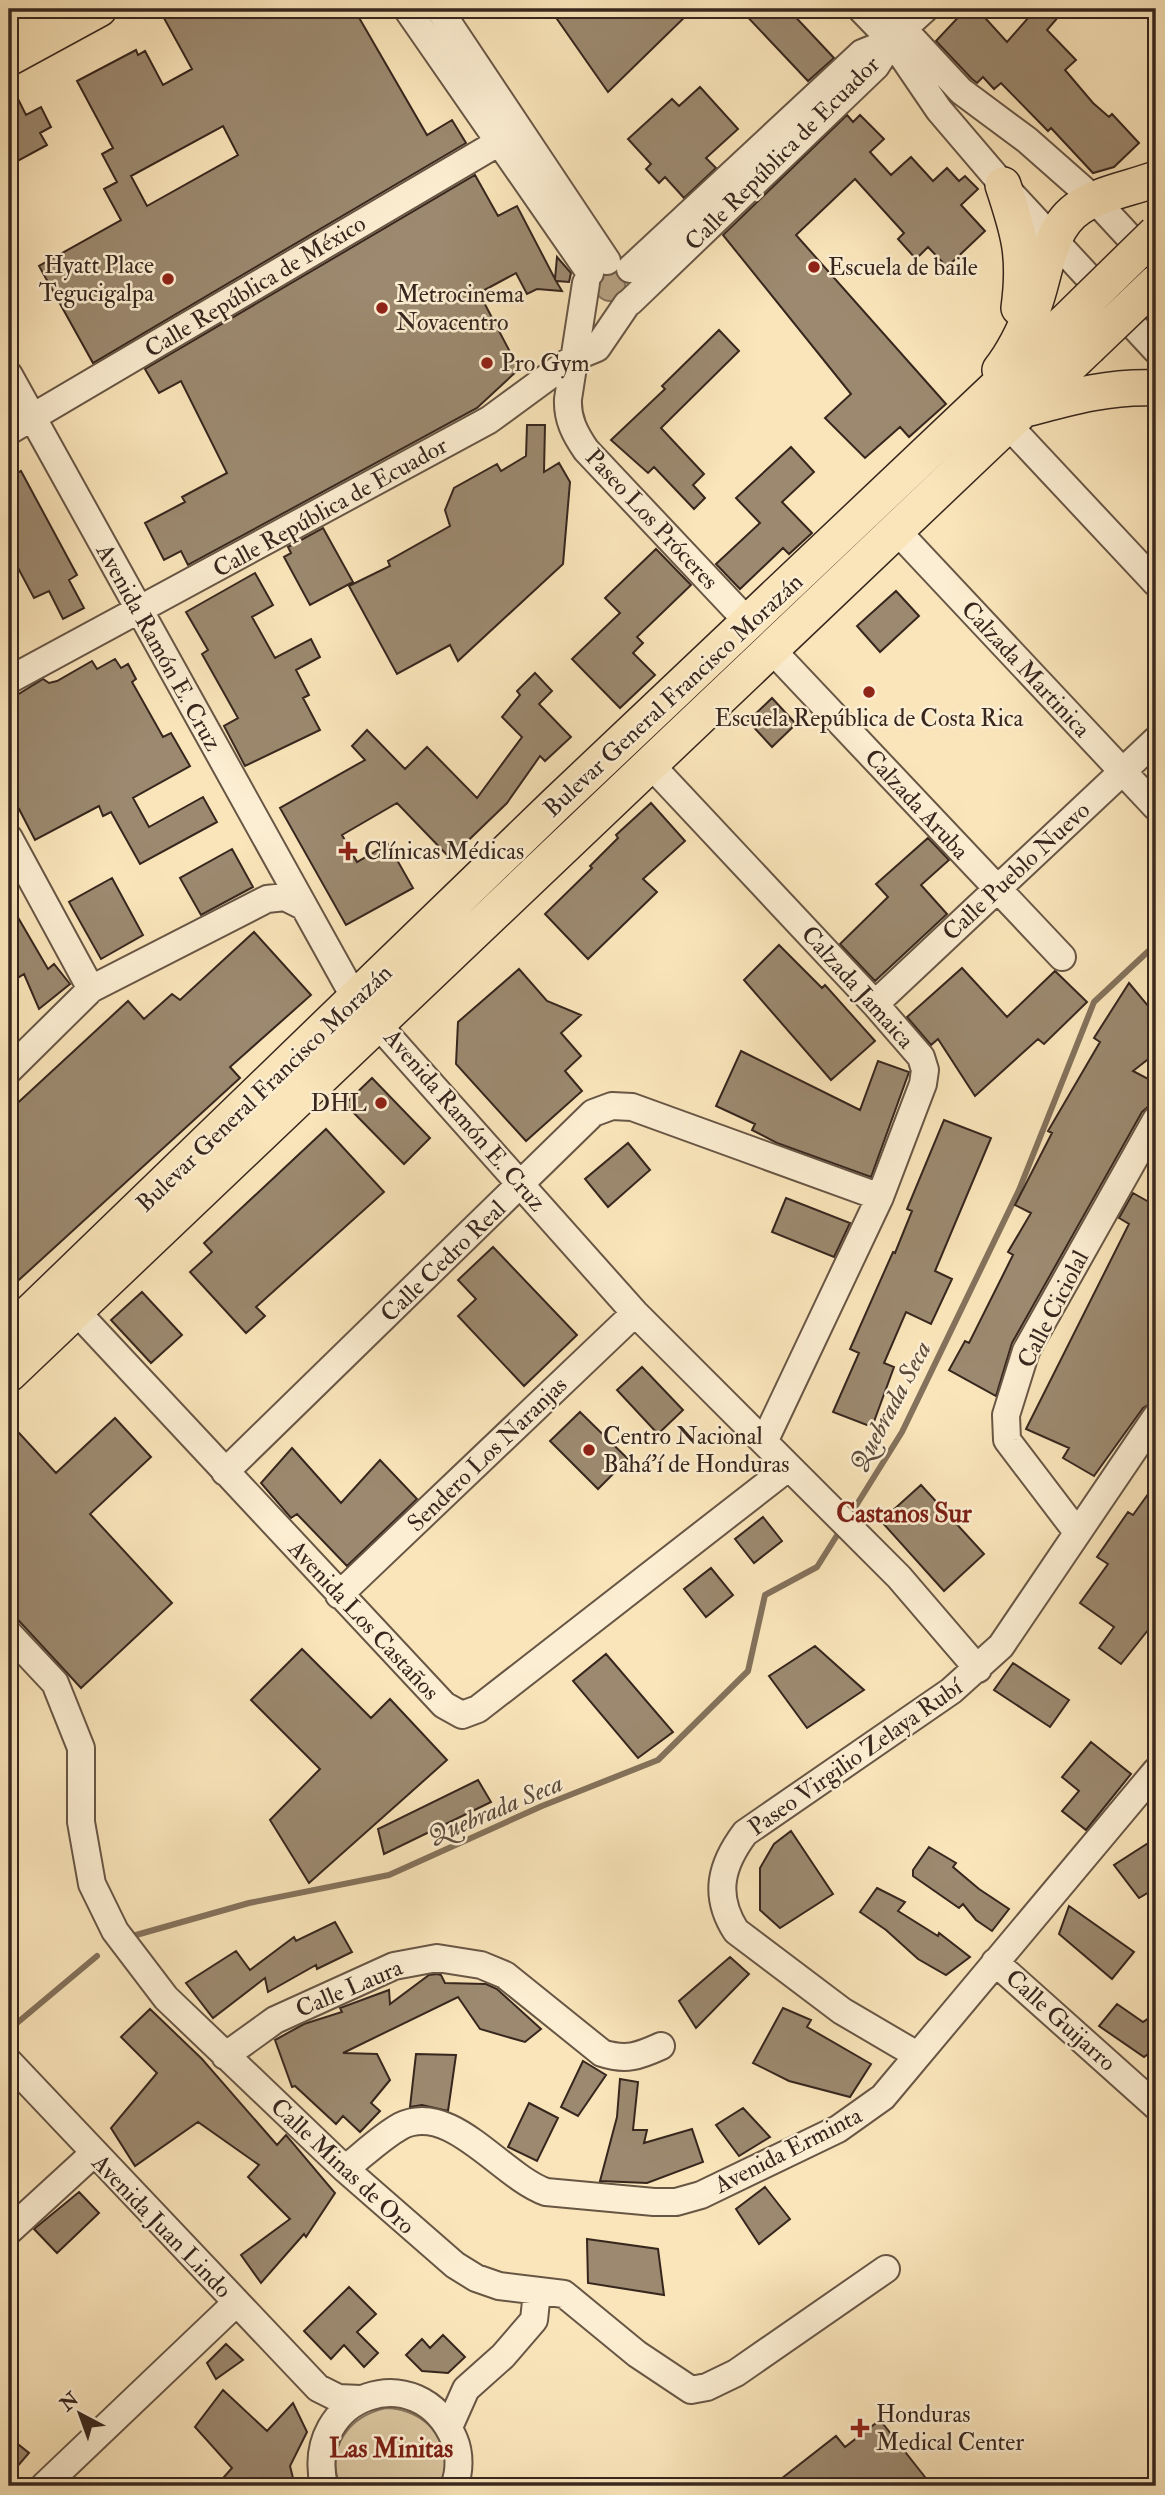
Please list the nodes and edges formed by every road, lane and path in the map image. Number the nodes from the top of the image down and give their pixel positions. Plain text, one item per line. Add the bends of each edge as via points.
1 (407, 9) edge
2 (439, 9) edge
3 (862, 9) edge
4 (884, 9) edge
5 (925, 9) edge
6 (54, 17) edge
7 (897, 35) junction
8 (9, 58) edge
9 (501, 141) junction
10 (1156, 179) edge
11 (1003, 185) junction
12 (1095, 200) junction
13 (1156, 233) edge
14 (1053, 242) junction
15 (1156, 266) edge
16 (603, 272) junction
17 (1156, 283) edge
18 (628, 303) junction
19 (1156, 350) edge
20 (575, 357) junction
21 (1009, 358) junction
22 (1156, 366) edge
23 (9, 375) edge
24 (1156, 388) edge
25 (1092, 391) junction
26 (1017, 417) junction
27 (32, 418) junction
28 (9, 430) edge
29 (949, 434) junction
30 (897, 531) junction
31 (1156, 583) edge
32 (138, 611) junction
33 (749, 623) junction
34 (772, 650) junction
35 (9, 680) edge
36 (1156, 740) edge
37 (650, 764) junction
38 (1122, 771) junction
39 (1156, 807) edge
40 (9, 838) edge
41 (997, 889) junction
42 (303, 906) junction
43 (1062, 957) dead end
44 (91, 989) junction
45 (875, 1004) junction
46 (368, 1011) junction
47 (9, 1070) edge
48 (1156, 1120) edge
49 (522, 1185) junction
50 (880, 1197) junction
51 (75, 1310) junction
52 (635, 1313) junction
53 (9, 1333) edge
54 (9, 1374) edge
55 (1156, 1417) edge
56 (764, 1442) junction
57 (789, 1467) junction
58 (225, 1472) junction
59 (1077, 1532) junction
60 (339, 1595) junction
61 (9, 1634) edge
62 (978, 1669) junction
63 (1156, 1771) edge
64 (1143, 1800) edge
65 (995, 1962) junction
66 (661, 2046) dead end
67 (917, 2055) junction
68 (225, 2056) junction
69 (9, 2062) edge
70 (1153, 2097) edge
71 (93, 2154) junction
72 (345, 2169) junction
73 (9, 2231) edge
74 (886, 2269) dead end
75 (537, 2292) junction
76 (236, 2303) junction
77 (318, 2388) junction
78 (466, 2389) junction
79 (361, 2399) junction
80 (419, 2399) junction
81 (449, 2427) junction
82 (328, 2431) junction
83 (44, 2486) edge
84 (324, 2486) edge
85 (454, 2486) edge

1 - 9 street
2 - 16 street
3 - 7 street
4 - 7 street
5 - 7 street
6 - 8 main road
7 - 11 street via 939,110
7 - 12 street
7 - 16 street, Calle República de Ecuador via 862,53
7 - 18 street, Calle República de Ecuador via 876,66
9 - 16 street
9 - 27 street, Calle República de México
10 - 12 main road
11 - 14 street
11 - 21 main road via 1021,238 1023,275
12 - 14 main road via 1069,215
12 - 15 street
13 - 29 main road, Bulevar General Francisco Morazán, bridge
14 - 19 street
14 - 21 main road via 1033,309
16 - 18 street via 636,289
16 - 18 street via 590,299 611,310
16 - 20 street, Paseo Los Próceres
17 - 26 main road, Bulevar General Francisco Morazán, bridge
18 - 20 street, Calle República de Ecuador via 597,348
20 - 32 street, Calle República de Ecuador via 489,420
20 - 33 street, Paseo Los Próceres via 568,410 574,432
21 - 29 main road
22 - 25 main road
23 - 27 street, Avenida Ramón E. Cruz
24 - 25 main road
25 - 26 main road
26 - 30 main road, Bulevar General Francisco Morazán
26 - 31 street
27 - 28 street, Calle República de México
27 - 32 street, Avenida Ramón E. Cruz
29 - 33 main road, Bulevar General Francisco Morazán
30 - 34 main road, Bulevar General Francisco Morazán
30 - 38 street, Calzada Martinica
32 - 35 street, Calle República de Ecuador
32 - 42 street, Avenida Ramón E. Cruz
33 - 46 main road, Bulevar General Francisco Morazán
34 - 37 main road, Bulevar General Francisco Morazán
34 - 41 street, Calzada Aruba
36 - 38 street, Calle Pueblo Nuevo
37 - 45 street, Calzada Jamaica
37 - 46 main road, Bulevar General Francisco Morazán
38 - 39 street, Calzada Martinica
38 - 41 street, Calle Pueblo Nuevo
40 - 44 street
41 - 43 street, Calzada Aruba
41 - 45 street, Calle Pueblo Nuevo
42 - 44 street via 285,897 267,899
42 - 46 street, Avenida Ramón E. Cruz
44 - 47 street
45 - 50 street, Calzada Jamaica via 921,1057 925,1070
46 - 49 street, Avenida Ramón E. Cruz
46 - 51 main road, Bulevar General Francisco Morazán
46 - 53 main road, Bulevar General Francisco Morazán
48 - 59 street, Calle Ciciolal via 1026,1351 1006,1415 1007,1440
49 - 50 street, Calle Cedro Real via 593,1113 612,1106 632,1107
49 - 52 street, Avenida Ramón E. Cruz
49 - 58 street, Calle Cedro Real
50 - 56 street, Calzada Jamaica
51 - 54 main road, Bulevar General Francisco Morazán
51 - 58 street, Avenida Los Castaños
52 - 56 street, Avenida Ramón E. Cruz
52 - 60 street, Sendero Los Naranjas
55 - 59 street, Paseo Virgilio Zelaya Rubí
56 - 57 street, Avenida Ramón E. Cruz
57 - 60 street, Avenida Los Castaños via 478,1709 462,1715 444,1705
57 - 62 street, Avenida Ramón E. Cruz via 898,1577
58 - 60 street, Avenida Los Castaños
59 - 62 street, Paseo Virgilio Zelaya Rubí via 1001,1646
61 - 68 street, Calle Minas de Oro via 55,1683 81,1748 81,1822 92,1884 115,1931 166,1998
62 - 67 street, Paseo Virgilio Zelaya Rubí via 745,1833 723,1872 721,1896 736,1931 842,2011
63 - 64 street, Avenida Erminta
64 - 65 street, Avenida Erminta
65 - 67 street, Avenida Erminta
65 - 70 street, Calle Guijarro
66 - 68 street, Calle Laura via 635,2058 602,2053 505,1975 481,1965 437,1958 394,1966 275,2020
67 - 72 street, Avenida Erminta via 883,2097 861,2115 725,2184 676,2202 546,2192 527,2186 463,2135 434,2120 401,2126
68 - 72 street, Calle Minas de Oro
69 - 71 street, Avenida Juan Lindo
71 - 73 street
71 - 76 street, Avenida Juan Lindo
72 - 75 street, Calle Minas de Oro via 455,2265 499,2286
74 - 75 street, Calle Minas de Oro via 736,2373 691,2390 637,2354 564,2294
75 - 78 street via 534,2320
76 - 77 street, Avenida Juan Lindo
76 - 83 street
77 - 79 street, Avenida Juan Lindo via 338,2398
77 - 82 street, Avenida Juan Lindo via 327,2407
78 - 80 street via 443,2398
78 - 81 street
79 - 80 street via 390,2393
79 - 82 street via 342,2412
80 - 81 street
81 - 85 street via 459,2463
82 - 84 street via 321,2449

